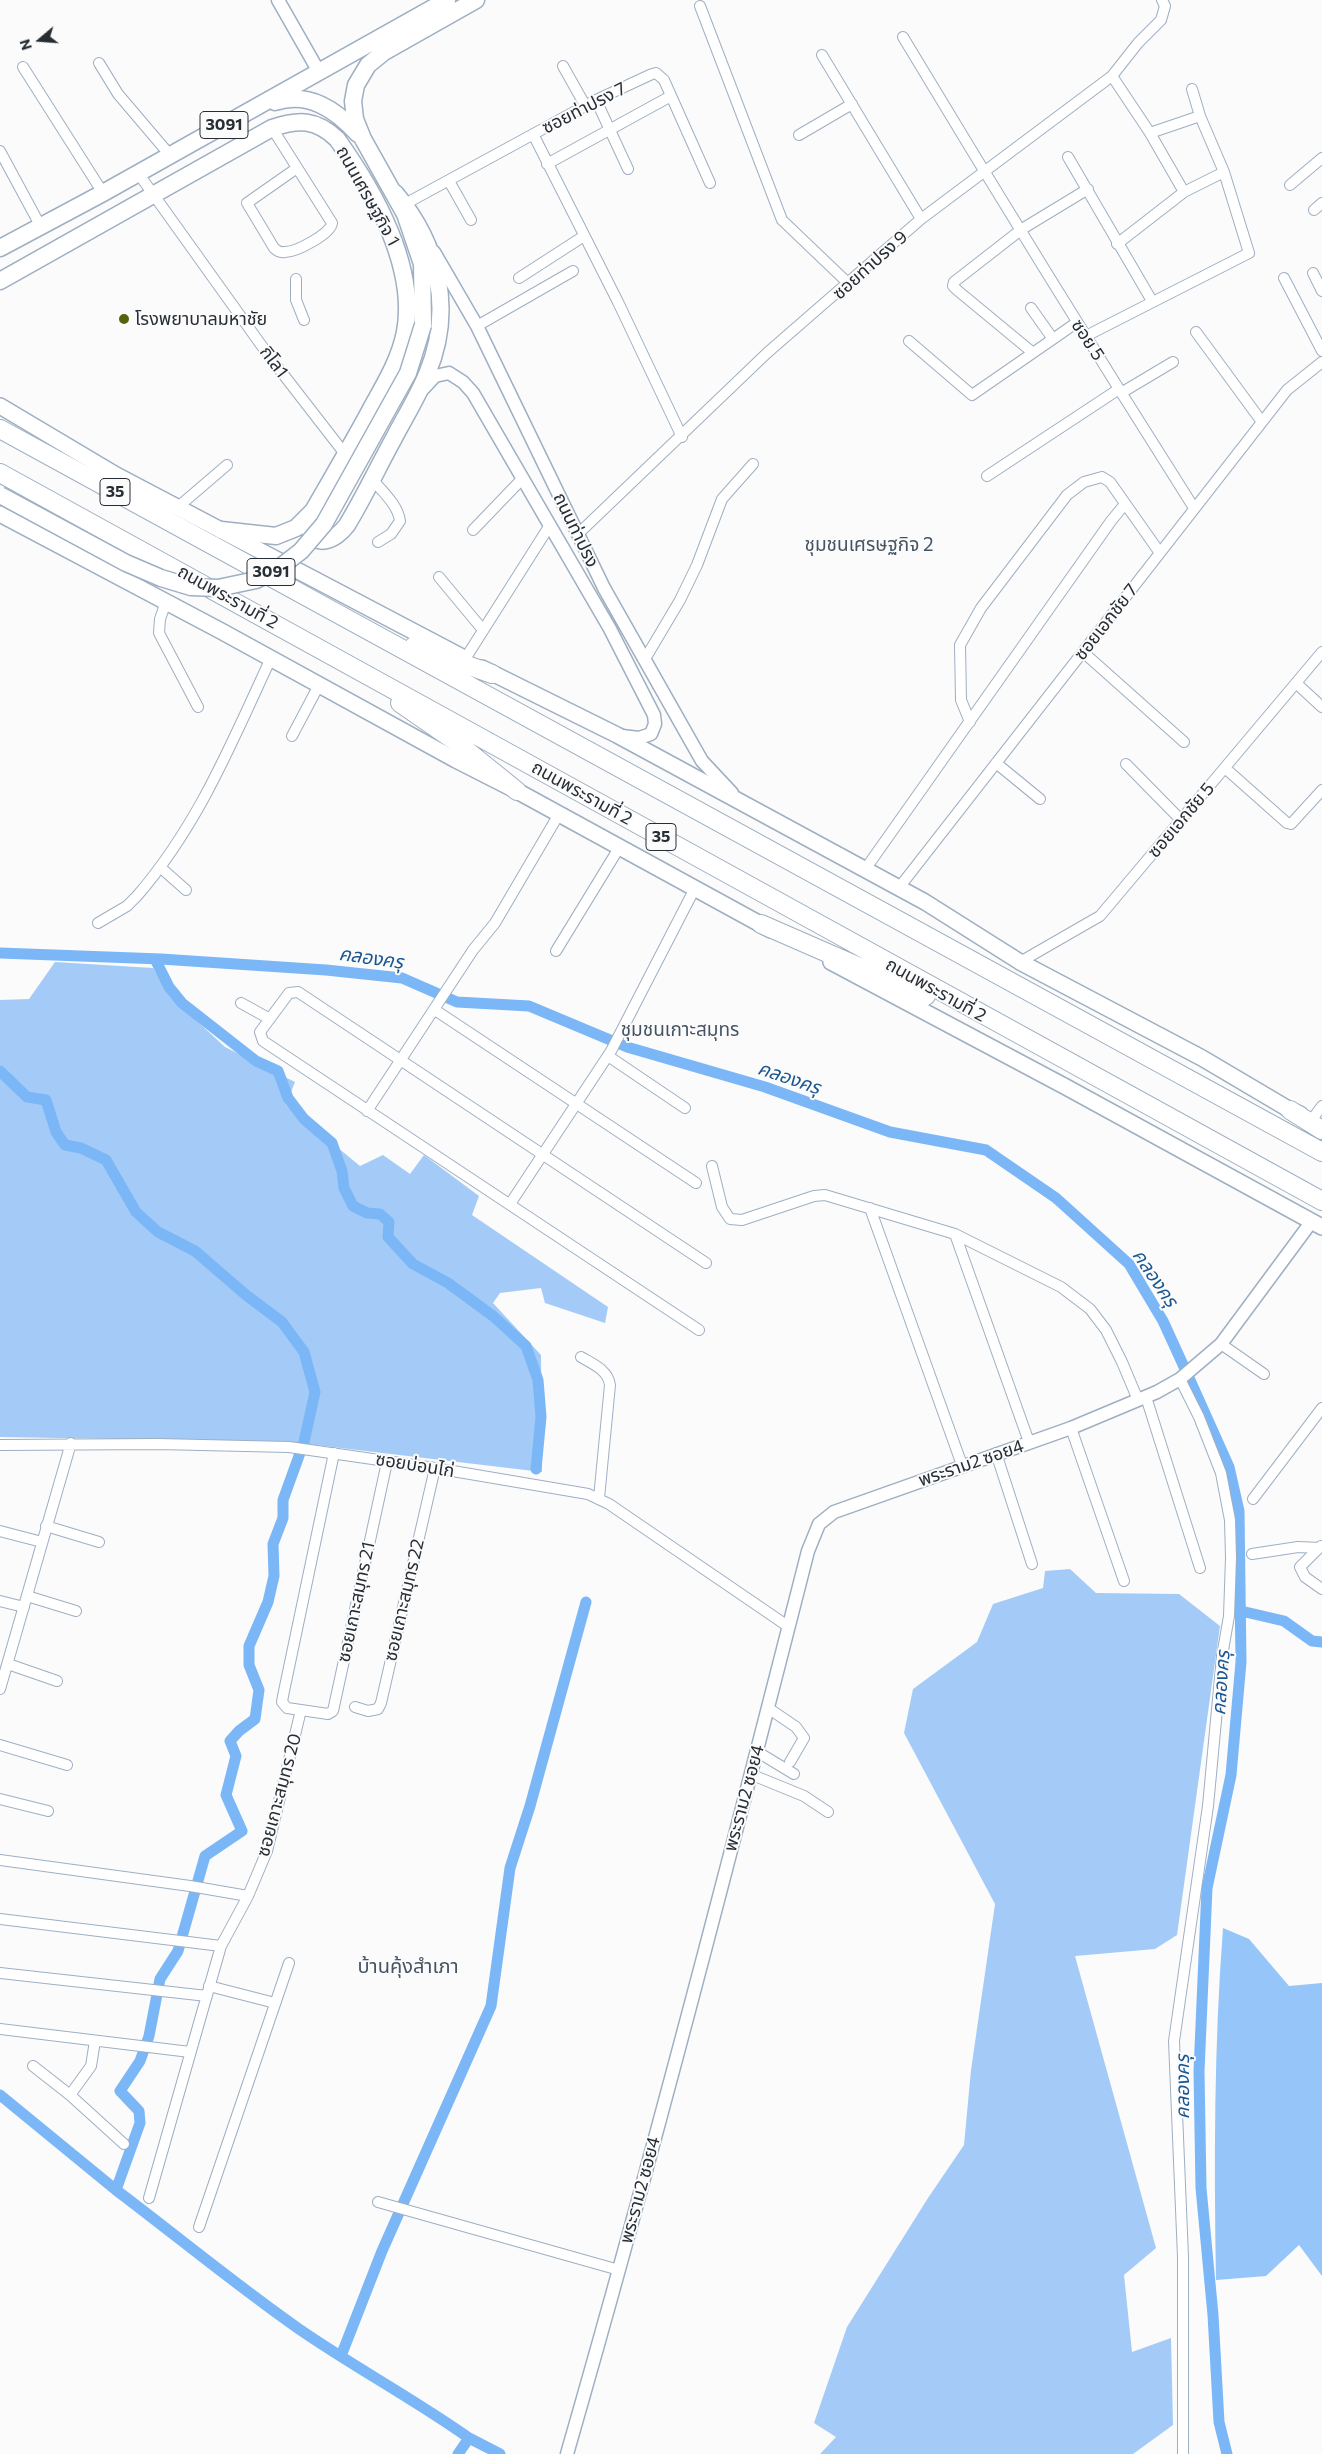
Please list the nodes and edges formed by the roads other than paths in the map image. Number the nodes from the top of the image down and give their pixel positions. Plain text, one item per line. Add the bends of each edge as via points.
1 (278, 0) edge
2 (447, 0) edge
3 (476, 0) edge
4 (1164, 3) edge
5 (700, 6) dead end
6 (903, 37) dead end
7 (822, 55) dead end
8 (99, 62) dead end
9 (563, 66) dead end
10 (23, 67) dead end
11 (319, 72) junction
12 (1112, 76) junction
13 (1192, 89) dead end
14 (671, 96) junction
15 (596, 100) junction
16 (852, 104) junction
17 (586, 106) junction
18 (251, 110) junction
19 (1200, 116) junction
20 (272, 128) junction
21 (609, 128) junction
22 (1150, 133) junction
23 (532, 134) junction
24 (799, 135) dead end
25 (363, 139) junction
26 (0, 151) edge
27 (169, 154) junction
28 (1068, 157) dead end
29 (1322, 158) edge
30 (547, 164) junction
31 (297, 168) junction
32 (628, 169) dead end
33 (138, 172) junction
34 (984, 172) junction
35 (1224, 172) junction
36 (450, 181) junction
37 (710, 183) dead end
38 (1290, 185) dead end
39 (1088, 189) junction
40 (1184, 192) junction
41 (104, 193) junction
42 (153, 194) junction
43 (400, 199) junction
44 (1322, 203) edge
45 (1314, 210) dead end
46 (921, 219) junction
47 (471, 220) dead end
48 (40, 227) junction
49 (1022, 230) junction
50 (584, 236) junction
51 (428, 243) junction
52 (1117, 244) junction
53 (0, 248) edge
54 (573, 271) dead end
55 (1314, 273) dead end
56 (519, 278) dead end
57 (1284, 278) dead end
58 (296, 279) dead end
59 (0, 280) edge
60 (849, 284) junction
61 (1322, 291) edge
62 (1152, 301) junction
63 (1031, 308) dead end
64 (304, 320) dead end
65 (1076, 323) junction
66 (477, 326) junction
67 (1196, 332) dead end
68 (1086, 336) junction
69 (1053, 339) junction
70 (909, 341) dead end
71 (1322, 351) edge
72 (1032, 352) junction
73 (1173, 362) dead end
74 (1322, 362) edge
75 (1120, 391) junction
76 (416, 397) junction
77 (0, 406) edge
78 (1262, 422) junction
79 (0, 429) edge
80 (682, 437) junction
81 (345, 454) junction
82 (753, 464) dead end
83 (227, 465) dead end
84 (0, 473) edge
85 (987, 476) dead end
86 (372, 479) junction
87 (522, 479) junction
88 (0, 494) edge
89 (1125, 504) junction
90 (178, 507) junction
91 (1194, 508) junction
92 (313, 511) junction
93 (0, 514) edge
94 (550, 525) junction
95 (221, 530) junction
96 (473, 530) dead end
97 (578, 534) junction
98 (378, 542) dead end
99 (1160, 554) junction
100 (439, 577) dead end
101 (166, 602) junction
102 (359, 627) junction
103 (483, 630) junction
104 (322, 648) junction
105 (1083, 652) junction
106 (1322, 652) edge
107 (271, 658) junction
108 (465, 658) junction
109 (644, 659) junction
110 (492, 674) junction
111 (1296, 683) junction
112 (319, 685) junction
113 (198, 706) dead end
114 (1322, 707) edge
115 (970, 722) junction
116 (616, 735) junction
117 (292, 736) dead end
118 (1184, 742) dead end
119 (996, 763) junction
120 (1126, 764) dead end
121 (1224, 768) junction
122 (1322, 790) edge
123 (517, 791) junction
124 (1040, 799) dead end
125 (743, 804) junction
126 (559, 814) junction
127 (1181, 820) junction
128 (619, 848) junction
129 (160, 867) junction
130 (864, 871) junction
131 (898, 889) junction
132 (186, 890) dead end
133 (694, 890) junction
134 (98, 923) dead end
135 (761, 924) junction
136 (556, 951) dead end
137 (1020, 962) junction
138 (241, 1003) dead end
139 (437, 1007) junction
140 (270, 1019) junction
141 (1027, 1040) junction
142 (610, 1054) junction
143 (400, 1059) junction
144 (576, 1104) junction
145 (685, 1108) dead end
146 (1290, 1110) joint
147 (367, 1111) junction
148 (1320, 1119) edge
149 (1322, 1152) edge
150 (543, 1153) junction
151 (712, 1166) dead end
152 (696, 1183) dead end
153 (1322, 1202) edge
154 (510, 1204) junction
155 (870, 1208) junction
156 (1317, 1224) edge
157 (956, 1234) junction
158 (706, 1263) dead end
159 (699, 1330) dead end
160 (1221, 1344) junction
161 (581, 1357) dead end
162 (1264, 1374) dead end
163 (1182, 1378) junction
164 (1142, 1398) junction
165 (1322, 1408) edge
166 (1071, 1428) junction
167 (1029, 1442) junction
168 (71, 1443) junction
169 (0, 1445) edge
170 (334, 1453) junction
171 (996, 1453) junction
172 (387, 1462) junction
173 (962, 1465) junction
174 (435, 1468) junction
175 (599, 1498) junction
176 (1253, 1499) dead end
177 (46, 1526) junction
178 (0, 1532) edge
179 (42, 1542) junction
180 (99, 1542) dead end
181 (1321, 1546) edge
182 (1252, 1554) dead end
183 (1032, 1564) dead end
184 (1200, 1568) dead end
185 (1124, 1580) dead end
186 (1322, 1589) edge
187 (27, 1596) junction
188 (0, 1600) edge
189 (24, 1607) junction
190 (76, 1611) dead end
191 (788, 1627) junction
192 (4, 1670) edge
193 (57, 1681) dead end
194 (0, 1689) edge
195 (355, 1707) dead end
196 (768, 1708) junction
197 (301, 1710) junction
198 (0, 1745) edge
199 (756, 1751) junction
200 (790, 1762) dead end
201 (67, 1765) dead end
202 (750, 1774) junction
203 (794, 1774) dead end
204 (0, 1800) edge
205 (48, 1811) dead end
206 (828, 1812) dead end
207 (0, 1860) edge
208 (248, 1896) junction
209 (0, 1919) edge
210 (221, 1946) junction
211 (289, 1963) dead end
212 (0, 1973) edge
213 (208, 1991) junction
214 (275, 2003) junction
215 (0, 2029) edge
216 (96, 2041) junction
217 (190, 2052) junction
218 (33, 2066) dead end
219 (70, 2095) junction
220 (124, 2144) dead end
221 (148, 2198) dead end
222 (383, 2203) dead end
223 (199, 2227) dead end
224 (619, 2270) junction
225 (567, 2454) edge
226 (1183, 2454) edge

1 - 11 street
2 - 11 main road, 3091
3 - 25 main road, ถนนเศรษฐกิจ 1 / 3091 via 384,52 368,65 356,85 352,101
4 - 12 street, ซอยท่าปรง 9 via 1161,20
5 - 60 street via 782,220
6 - 34 street, ซอย 5
7 - 16 street
8 - 27 street via 118,94
9 - 17 street
10 - 41 street
11 - 18 main road, 3091
12 - 22 street
12 - 34 street, ซอยท่าปรง 9
13 - 19 street
14 - 15 street, ซอยท่าปรง 7 via 664,80 656,73
14 - 21 street
14 - 37 street, ซอยท่าปรง 7
15 - 17 street, ซอยท่าปรง 7
15 - 21 street
16 - 24 street
16 - 46 street
17 - 23 street, ซอยท่าปรง 7
18 - 25 main road via 284,99 312,100 336,113
18 - 27 main road, 3091
19 - 22 street
19 - 35 street
20 - 31 street
20 - 42 main road, ถนนเศรษฐกิจ 1
20 - 81 main road, ถนนเศรษฐกิจ 1 via 289,122 315,124 337,139 384,219 398,251 405,279 405,332 398,355
21 - 30 street
21 - 32 street
22 - 40 street
23 - 30 street
23 - 36 street, ซอยท่าปรง 7
25 - 43 main road, ถนนเศรษฐกิจ 1 / 3091
26 - 48 street
27 - 33 main road, 3091
28 - 39 street
29 - 38 street
30 - 50 street
31 - 31 street via 247,203 279,252 287,252 323,236 332,228 332,223
33 - 41 main road, 3091
33 - 42 street, กิโล1
34 - 46 street, ซอยท่าปรง 9
34 - 49 street, ซอย 5
35 - 40 street
35 - 62 street via 1249,253
36 - 43 street, ซอยท่าปรง 7
36 - 47 street
39 - 49 street
39 - 52 street
40 - 52 street
41 - 48 main road, 3091
42 - 59 main road, ถนนเศรษฐกิจ 1
42 - 81 street, กิโล1 via 269,356
43 - 51 main road, ถนนท่าปรง
43 - 88 main road, ถนนเศรษฐกิจ 1 / 3091, bridge via 422,264 423,325 408,373 324,524 301,551 279,568 256,580 218,588 191,587 126,563
44 - 45 street
46 - 60 street, ซอยท่าปรง 9
48 - 53 main road, 3091
49 - 65 street, ซอย 5
49 - 72 street via 953,286
50 - 56 street
50 - 80 street
51 - 66 street, ถนนท่าปรง
51 - 76 main road, ถนนท่าปรง via 440,294 441,319 433,358
52 - 62 street
54 - 66 street
55 - 61 street
57 - 71 street
58 - 64 street via 296,300
60 - 80 street, ซอยท่าปรง 9 via 768,353
62 - 68 street
63 - 69 street
65 - 68 street, ซอย 5
65 - 69 street
66 - 97 street, ถนนท่าปรง
67 - 78 street
68 - 75 street, ซอย 5
69 - 72 street
70 - 72 street via 972,396
73 - 75 street
74 - 78 street, ซอยเอกชัย 7 via 1287,390
75 - 85 street
75 - 91 street, ซอย 5
76 - 86 main road, ถนนท่าปรง
76 - 87 street, ถนนท่าปรง via 435,376 449,373 457,377 472,393
77 - 90 main road, 35 via 116,475
78 - 91 street, ซอยเอกชัย 7
79 - 102 highway, 35
80 - 97 street, ซอยท่าปรง 9
81 - 92 main road, ถนนเศรษฐกิจ 1
82 - 109 street via 722,499 680,600
83 - 90 street
84 - 104 highway, ถนนพระรามที่ 2 / 35
86 - 92 main road, ถนนท่าปรง via 347,525 332,539 314,538 308,525
86 - 98 street via 392,503 400,521 391,534
87 - 94 street, ถนนท่าปรง
87 - 96 street
89 - 99 street
89 - 115 street
89 - 115 street via 1110,482 1102,477 1084,482 1067,495 981,608 960,645 961,700
90 - 95 main road, 35
91 - 99 street, ซอยเอกชัย 7
92 - 95 main road, ถนนเศรษฐกิจ 1 via 296,528 276,536
93 - 101 main road, ถนนพระรามที่ 2 / 35
94 - 103 street
94 - 116 street, ถนนท่าปรง via 610,629 654,715 651,734 639,738
95 - 108 main road, 35
97 - 109 street, ถนนท่าปรง
99 - 105 street, ซอยเอกชัย 7
100 - 103 street
101 - 107 main road, ถนนพระรามที่ 2 / 35
101 - 113 street via 159,633
102 - 110 highway
102 - 149 highway, 35
103 - 108 street
104 - 123 highway via 454,741
104 - 141 highway, ถนนพระรามที่ 2 / 35
105 - 118 street
105 - 119 street, ซอยเอกชัย 7
106 - 111 street, ซอยเอกชัย 5
107 - 112 main road, ถนนพระรามที่ 2 / 35
107 - 129 street via 192,821
108 - 110 main road, 35
109 - 125 street, ถนนท่าปรง via 702,761
110 - 116 main road, 35
111 - 114 street
111 - 121 street, ซอยเอกชัย 5
112 - 117 street
112 - 123 main road, ถนนพระรามที่ 2 / 35
115 - 130 street
116 - 125 main road, 35
119 - 124 street
119 - 131 street, ซอยเอกชัย 7
120 - 127 street
121 - 122 street via 1291,824
121 - 127 street, ซอยเอกชัย 5
123 - 126 main road, ถนนพระรามที่ 2 / 35
125 - 130 main road, 35
126 - 128 main road, ถนนพระรามที่ 2 / 35
126 - 139 street via 506,905
127 - 137 street, ซอยเอกชัย 5 via 1100,916
128 - 133 main road, ถนนพระรามที่ 2 / 35
128 - 136 street
129 - 132 street
129 - 134 street via 127,906
130 - 131 main road, 35
131 - 137 main road, 35 via 925,902
133 - 135 main road, ถนนพระรามที่ 2 / 35
133 - 142 street
135 - 141 highway
135 - 156 main road, ถนนพระรามที่ 2 / 35
137 - 146 main road, 35 via 1202,1058
138 - 140 street
139 - 143 street
139 - 144 street
140 - 143 street via 289,993 298,992
140 - 147 street via 259,1035 263,1042
141 - 153 highway, ถนนพระรามที่ 2 / 35
142 - 144 street
142 - 145 street
143 - 147 street
143 - 150 street
144 - 150 street
144 - 152 street
146 - 148 highway
147 - 154 street
150 - 154 street
150 - 158 street
151 - 155 street via 725,1214 735,1221 814,1196 825,1195
154 - 159 street
155 - 157 street
155 - 173 street
156 - 160 street
157 - 164 street via 1062,1287 1090,1309 1106,1330
157 - 167 street
160 - 162 street
160 - 163 street, พระราม2 ซอย4
161 - 175 street via 609,1377
163 - 164 street, พระราม2 ซอย4
163 - 226 street via 1221,1473 1230,1520 1231,1558 1229,1616 1222,1656 1208,1806 1174,2042 1183,2257
164 - 166 street, พระราม2 ซอย4
164 - 184 street
165 - 176 street
166 - 167 street, พระราม2 ซอย4
166 - 185 street
167 - 171 street, พระราม2 ซอย4
168 - 169 street, ซอยบ่อนไก่
168 - 170 street, ซอยบ่อนไก่ via 289,1447
168 - 177 street
170 - 172 street, ซอยบ่อนไก่
170 - 197 street, ซอยเกาะสมุทร 20 via 282,1702 287,1708
171 - 173 street, พระราม2 ซอย4
171 - 183 street
172 - 174 street, ซอยบ่อนไก่
172 - 197 street, ซอยเกาะสมุทร 21 via 333,1711 328,1714
173 - 191 street, พระราม2 ซอย4 via 834,1512 819,1524 811,1540
174 - 175 street, ซอยบ่อนไก่
174 - 195 street, ซอยเกาะสมุทร 22 via 378,1709
175 - 191 street, ซอยบ่อนไก่
177 - 179 street
177 - 180 street
178 - 179 street
179 - 187 street
181 - 182 street
181 - 186 street via 1300,1567 1305,1577
187 - 189 street
187 - 190 street
188 - 189 street
189 - 192 street
191 - 196 street, พระราม2 ซอย4
192 - 193 street
192 - 194 street
196 - 199 street, พระราม2 ซอย4
196 - 200 street via 796,1728 804,1738
197 - 208 street, ซอยเกาะสมุทร 20 via 274,1828
198 - 201 street
199 - 202 street, พระราม2 ซอย4
199 - 203 street
202 - 206 street via 804,1796
202 - 224 street, พระราม2 ซอย4
204 - 205 street
207 - 208 street
208 - 210 street, ซอยเกาะสมุทร 20
209 - 210 street
210 - 213 street, ซอยเกาะสมุทร 20
211 - 214 street
212 - 213 street via 157,1990
213 - 214 street
213 - 217 street, ซอยเกาะสมุทร 20
214 - 223 street
215 - 216 street
216 - 217 street
216 - 219 street via 92,2066
217 - 221 street, ซอยเกาะสมุทร 20
218 - 219 street
219 - 220 street
222 - 224 street
224 - 225 street, พระราม2 ซอย4

